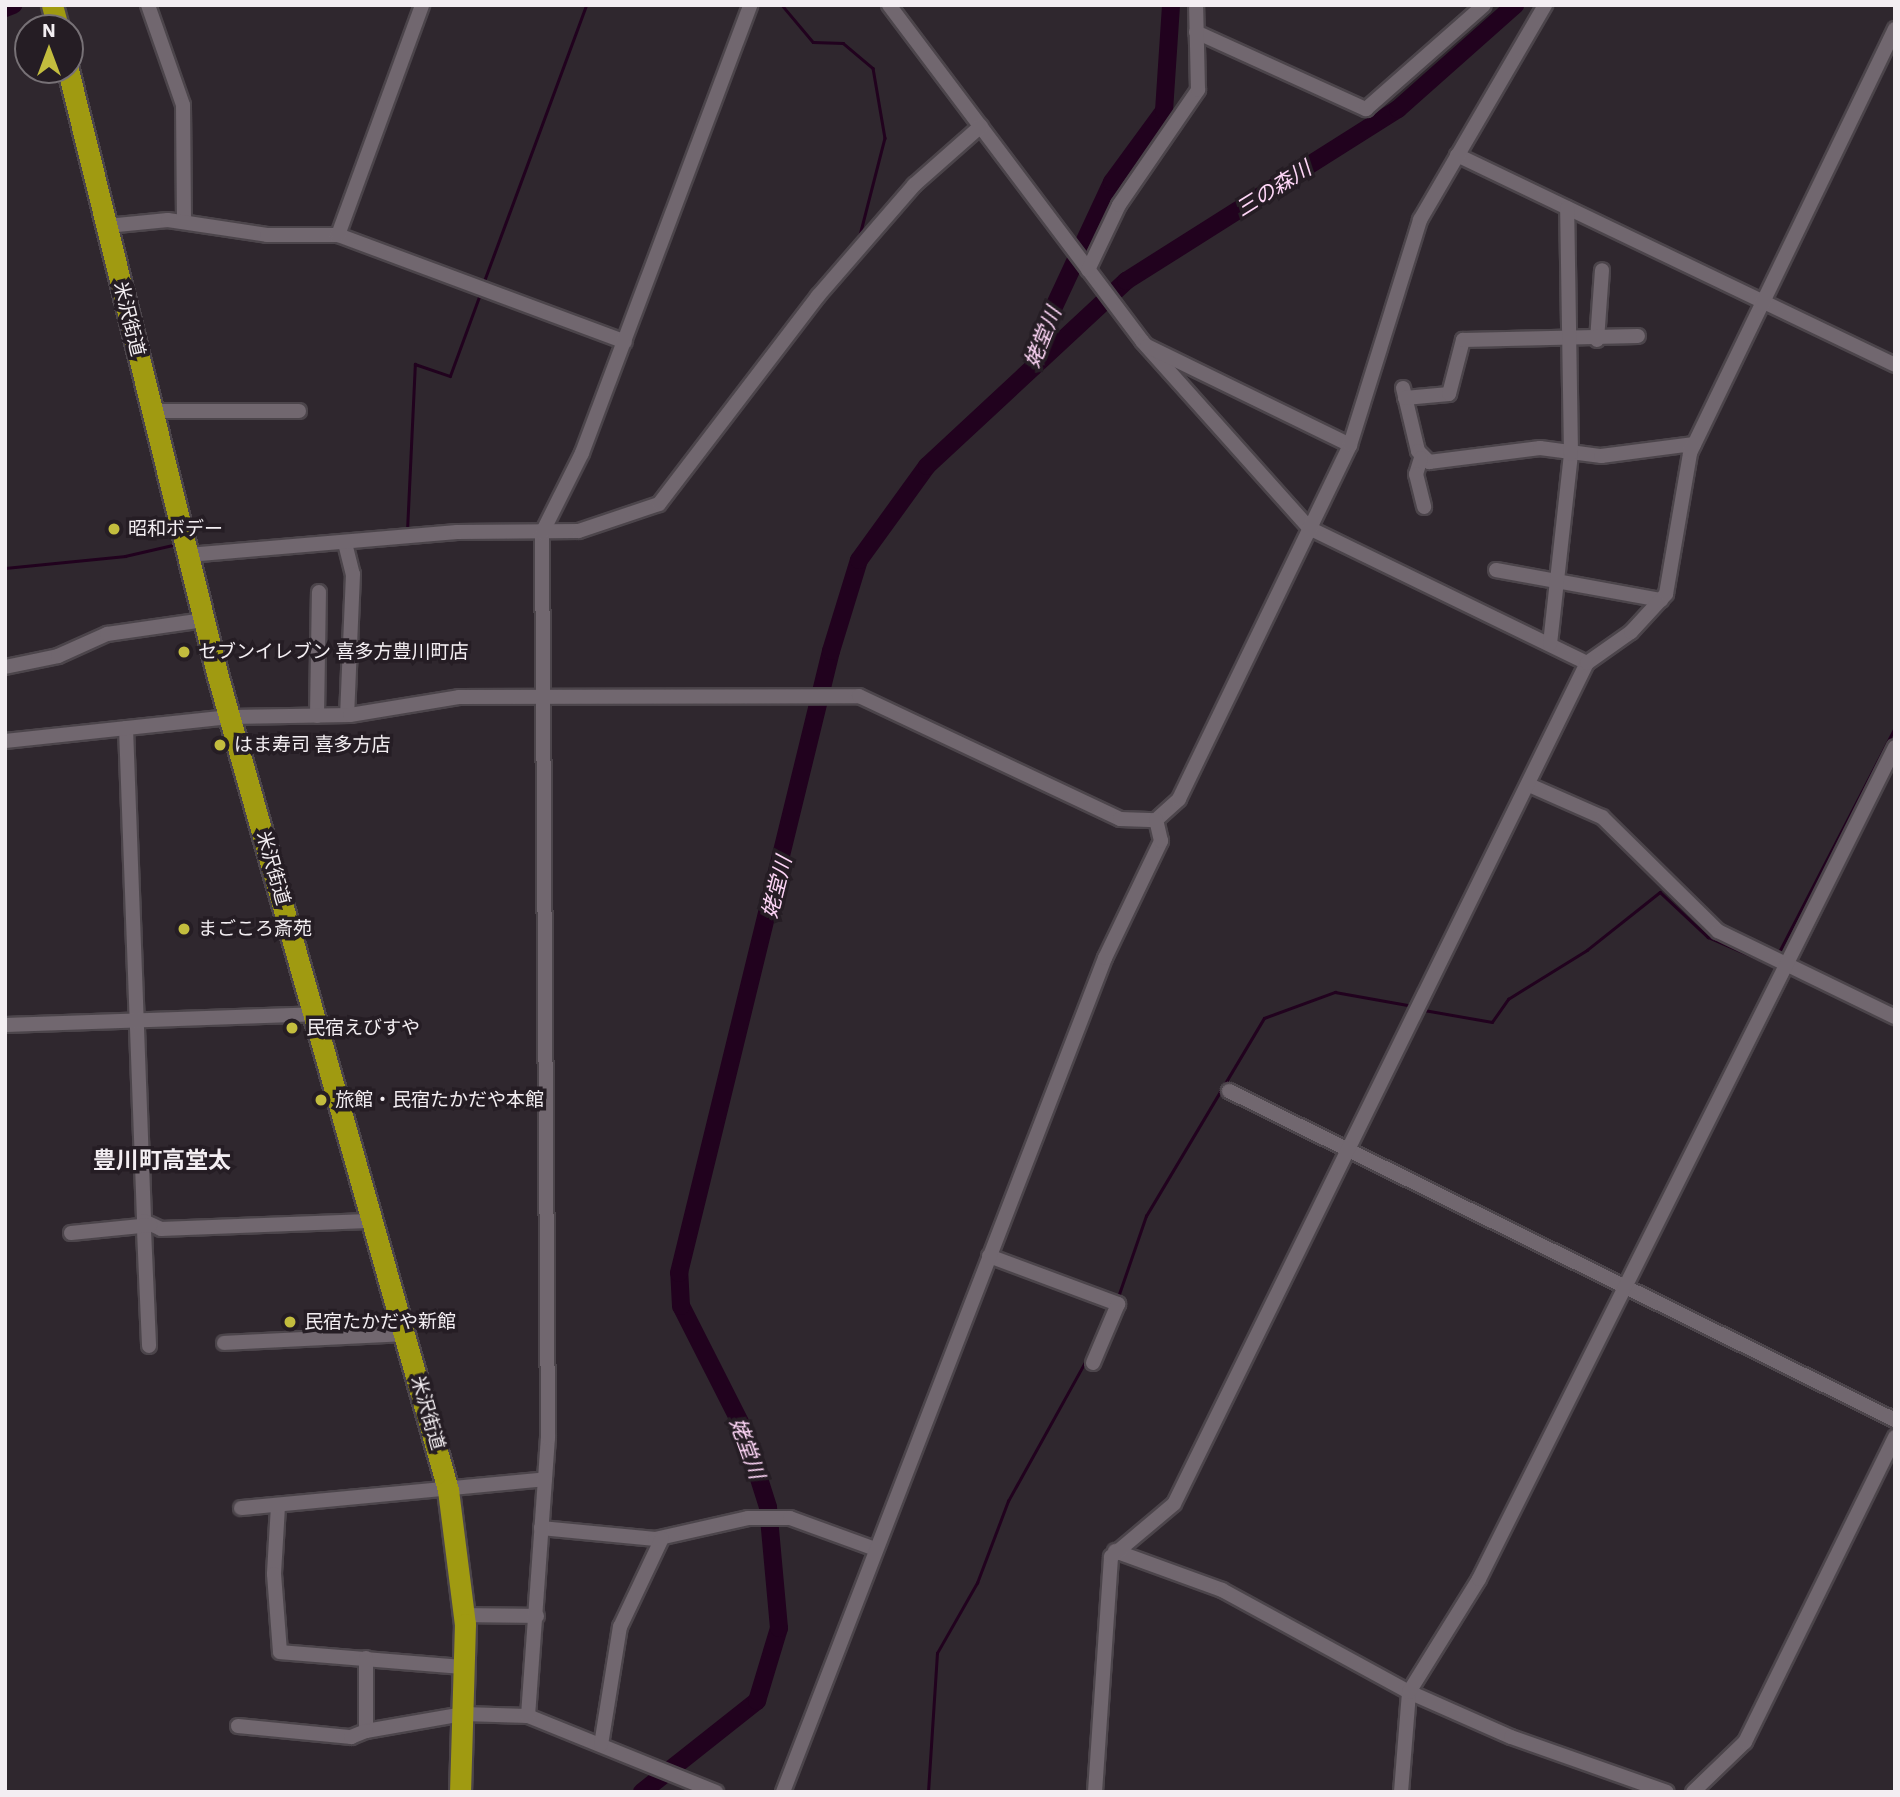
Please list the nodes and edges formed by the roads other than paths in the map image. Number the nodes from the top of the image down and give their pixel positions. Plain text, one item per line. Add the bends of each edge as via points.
1 (148, 5) edge
2 (422, 5) edge
3 (750, 5) edge
4 (889, 5) edge
5 (1196, 5) edge
6 (1484, 5) edge
7 (1545, 5) edge
8 (1895, 29) edge
9 (1196, 32) junction
10 (72, 84) edge
11 (981, 126) junction
12 (1457, 155) junction
13 (1567, 208) junction
14 (184, 219) dead end
15 (107, 226) junction
16 (338, 234) junction
17 (1602, 270) dead end
18 (1090, 272) junction
19 (1762, 302) junction
20 (1638, 336) dead end
21 (1598, 340) junction
22 (625, 342) junction
23 (1569, 342) junction
24 (1146, 346) junction
25 (1895, 365) edge
26 (152, 411) junction
27 (299, 411) dead end
28 (1694, 444) junction
29 (1350, 445) junction
30 (1571, 454) junction
31 (1421, 458) junction
32 (1424, 507) dead end
33 (1309, 528) junction
34 (542, 533) junction
35 (345, 543) junction
36 (188, 555) junction
37 (1496, 569) dead end
38 (1559, 583) junction
39 (319, 592) dead end
40 (1661, 600) junction
41 (204, 620) junction
42 (1550, 644) junction
43 (1587, 663) junction
44 (5, 667) edge
45 (544, 699) junction
46 (347, 715) junction
47 (317, 716) junction
48 (230, 717) junction
49 (126, 728) junction
50 (5, 741) edge
51 (1895, 747) edge
52 (1529, 785) junction
53 (1157, 820) junction
54 (1782, 962) junction
55 (315, 1014) junction
56 (1895, 1017) edge
57 (132, 1020) junction
58 (5, 1025) edge
59 (1229, 1091) dead end
60 (1347, 1151) junction
61 (373, 1221) junction
62 (147, 1228) junction
63 (71, 1233) dead end
64 (989, 1256) junction
65 (1623, 1284) junction
66 (405, 1334) junction
67 (224, 1343) dead end
68 (149, 1346) dead end
69 (1093, 1363) dead end
70 (1895, 1420) edge
71 (1895, 1437) edge
72 (545, 1479) junction
73 (447, 1488) junction
74 (278, 1506) junction
75 (241, 1508) dead end
76 (541, 1528) junction
77 (662, 1538) junction
78 (876, 1549) junction
79 (1115, 1551) junction
80 (464, 1615) junction
81 (537, 1616) junction
82 (366, 1658) junction
83 (464, 1667) junction
84 (1409, 1692) junction
85 (463, 1714) junction
86 (528, 1716) junction
87 (238, 1726) dead end
88 (366, 1731) junction
89 (601, 1745) junction
90 (460, 1792) edge
91 (716, 1792) edge
92 (783, 1792) edge
93 (1096, 1792) edge
94 (1401, 1792) edge
95 (1667, 1792) edge
96 (1693, 1792) edge

1 - 14 street via 183,105
2 - 16 street
3 - 22 street
4 - 11 street
5 - 9 street
6 - 9 street via 1366,109
7 - 12 street
8 - 19 street
9 - 18 street via 1198,90 1119,205
10 - 15 highway, 米沢街道
11 - 18 street
11 - 34 street via 914,185 818,296 667,498 589,529
12 - 13 street
12 - 29 street via 1420,220
13 - 19 street
13 - 23 street
15 - 16 street via 168,220 267,235
15 - 26 highway, 米沢街道
16 - 22 street
17 - 21 street
18 - 24 street
19 - 25 street
19 - 28 street
20 - 21 street
21 - 23 street
22 - 34 street via 582,453
23 - 30 street
23 - 31 street via 1463,340 1449,394 1404,393
24 - 29 street
24 - 33 street
26 - 27 street
26 - 36 highway, 米沢街道
28 - 30 street via 1653,453
28 - 40 street via 1673,573
29 - 33 street
30 - 31 street via 1540,448 1462,460
30 - 38 street
31 - 32 street via 1416,474
33 - 42 street
33 - 53 street via 1179,799
34 - 35 street via 457,532
34 - 45 street
35 - 36 street
35 - 46 street via 353,574
36 - 41 highway, 米沢街道
37 - 38 street
38 - 40 street
38 - 42 street
39 - 47 street
40 - 43 street
41 - 44 street via 107,634 58,656
41 - 48 highway, 米沢街道
42 - 43 street
43 - 52 street
45 - 46 street via 459,697
45 - 53 street via 875,699 1120,819
45 - 72 street
46 - 47 street
47 - 48 street
48 - 49 street
48 - 55 highway, 米沢街道
49 - 50 street
49 - 57 street via 135,916
51 - 54 street
52 - 54 street via 1602,817 1703,921
52 - 60 street
53 - 64 street via 1161,841 1105,958
54 - 56 street
54 - 65 street
55 - 57 street
55 - 61 highway, 米沢街道
57 - 58 street
57 - 62 street via 141,1212
59 - 60 street
60 - 65 street
60 - 79 street via 1174,1504
61 - 62 street
61 - 66 highway, 米沢街道
62 - 63 street
62 - 68 street
64 - 69 street via 1118,1304
64 - 78 street
65 - 70 street
65 - 84 street via 1479,1579
66 - 67 street
66 - 73 highway, 米沢街道
71 - 96 street via 1745,1742
72 - 73 street
72 - 76 street
73 - 74 street
73 - 80 highway, 米沢街道
74 - 75 street
74 - 82 street via 274,1574 280,1651
76 - 77 street
76 - 81 street
77 - 78 street via 753,1518 790,1518
77 - 89 street via 621,1628
78 - 92 street
79 - 84 street via 1222,1590
79 - 93 street via 1109,1570
80 - 81 street
80 - 83 highway, 米沢街道
81 - 86 street
82 - 83 street
82 - 88 street
83 - 85 highway, 米沢街道
84 - 94 street
84 - 95 street via 1511,1737
85 - 86 street
85 - 88 street
85 - 90 highway, 米沢街道
86 - 89 street
87 - 88 street via 351,1737
89 - 91 street

